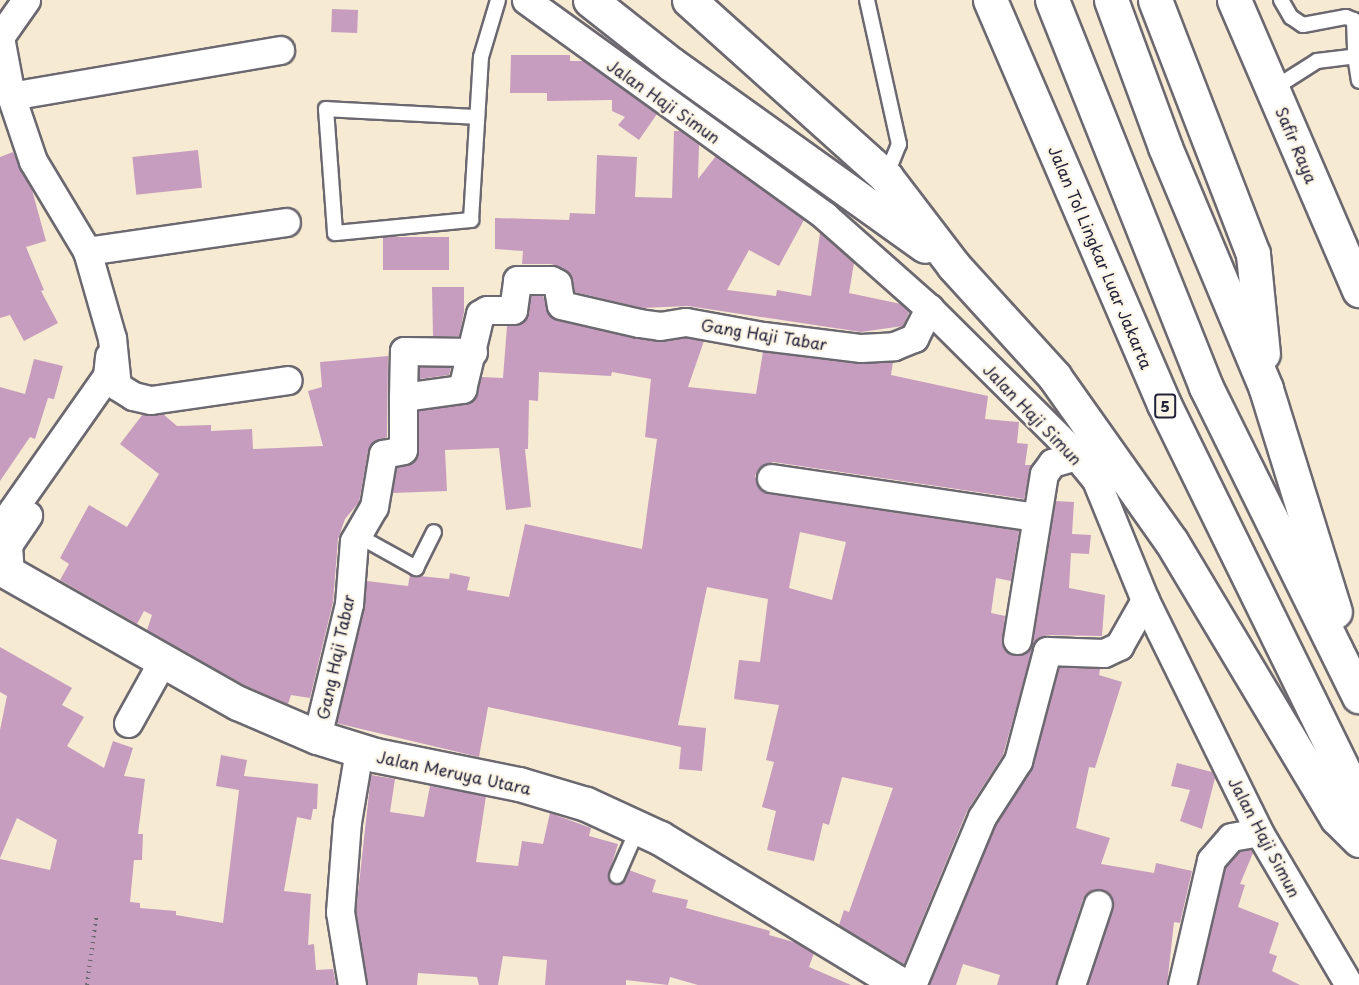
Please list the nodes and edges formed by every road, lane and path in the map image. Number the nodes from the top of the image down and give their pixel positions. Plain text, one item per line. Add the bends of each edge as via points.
1 (26, 0) edge
2 (496, 0) edge
3 (526, 0) edge
4 (590, 0) edge
5 (689, 0) edge
6 (867, 0) edge
7 (990, 0) edge
8 (1052, 0) edge
9 (1111, 0) edge
10 (1155, 0) edge
11 (1234, 0) edge
12 (1281, 0) edge
13 (0, 37) edge
14 (280, 50) dead end
15 (1357, 56) edge
16 (1359, 81) edge
17 (1273, 89) junction
18 (11, 96) junction
19 (477, 117) junction
20 (886, 177) junction
21 (286, 222) dead end
22 (77, 243) junction
23 (954, 266) junction
24 (1359, 290) edge
25 (929, 308) junction
26 (473, 352) junction
27 (288, 380) dead end
28 (117, 386) junction
29 (1266, 389) junction
30 (403, 397) junction
31 (1076, 456) junction
32 (771, 478) dead end
33 (1035, 517) junction
34 (434, 531) dead end
35 (354, 541) junction
36 (3, 558) edge
37 (1145, 600) junction
38 (1017, 640) dead end
39 (163, 660) junction
40 (1359, 687) edge
41 (1359, 696) edge
42 (128, 723) dead end
43 (317, 737) junction
44 (359, 750) junction
45 (1359, 802) edge
46 (638, 828) junction
47 (1259, 832) junction
48 (1359, 840) edge
49 (617, 876) dead end
50 (1098, 904) dead end
51 (96, 918) dead end
52 (87, 985) edge
53 (352, 985) edge
54 (902, 985) edge
55 (912, 985) edge
56 (1071, 985) edge
57 (1182, 985) edge
58 (1349, 985) edge

1 - 13 street
2 - 19 lane via 481,57
3 - 25 street, Jalan Haji Simun via 825,216
4 - 23 main road via 671,64
5 - 20 main road
6 - 20 lane via 899,144
7 - 45 main road, Jalan Tol Lingkar Luar Jakarta / 5 via 1164,405
8 - 41 main road via 1206,387
9 - 29 main road via 1165,147
10 - 29 main road via 1252,254
11 - 17 main road, Safir Raya
12 - 15 lane via 1291,17 1303,25 1346,17 1354,20
13 - 18 street
14 - 18 street
15 - 16 lane
15 - 17 lane via 1317,61
17 - 24 main road, Safir Raya
18 - 22 street via 33,161
19 - 19 lane via 471,220 335,233 326,109
20 - 23 main road
21 - 22 street
22 - 28 street via 112,338
22 - 36 street via 107,340 107,376
23 - 48 main road via 1054,376 1171,541 1337,818
25 - 26 street, Gang Haji Tabar via 914,338 894,346 861,348 686,322 660,326 639,323 561,305 553,281 521,279 515,283 513,310 487,310 480,314
25 - 31 street, Jalan Haji Simun
26 - 30 street, Gang Haji Tabar via 462,389
26 - 30 street via 404,351
27 - 28 street via 151,400 133,396
28 - 36 street
29 - 40 main road
30 - 35 street via 403,450 379,452 380,488
31 - 33 street via 1047,468
31 - 37 street, Jalan Haji Simun via 1096,480
32 - 33 street
33 - 38 street
34 - 35 lane via 416,568 364,539
35 - 43 street, Gang Haji Tabar via 349,604
36 - 39 main road, Jalan Meruya Utara
37 - 47 street, Jalan Haji Simun
37 - 55 street via 1119,646 1104,653 1047,651 1018,761 982,817
39 - 42 street
39 - 43 main road, Jalan Meruya Utara via 238,703
43 - 44 main road, Jalan Meruya Utara
44 - 46 main road, Jalan Meruya Utara via 440,771 519,784 586,804
44 - 53 street via 340,912
46 - 49 lane
46 - 54 main road, Jalan Meruya Utara
47 - 57 street via 1231,837 1210,860
47 - 58 street, Jalan Haji Simun
50 - 56 street
51 - 52 path

